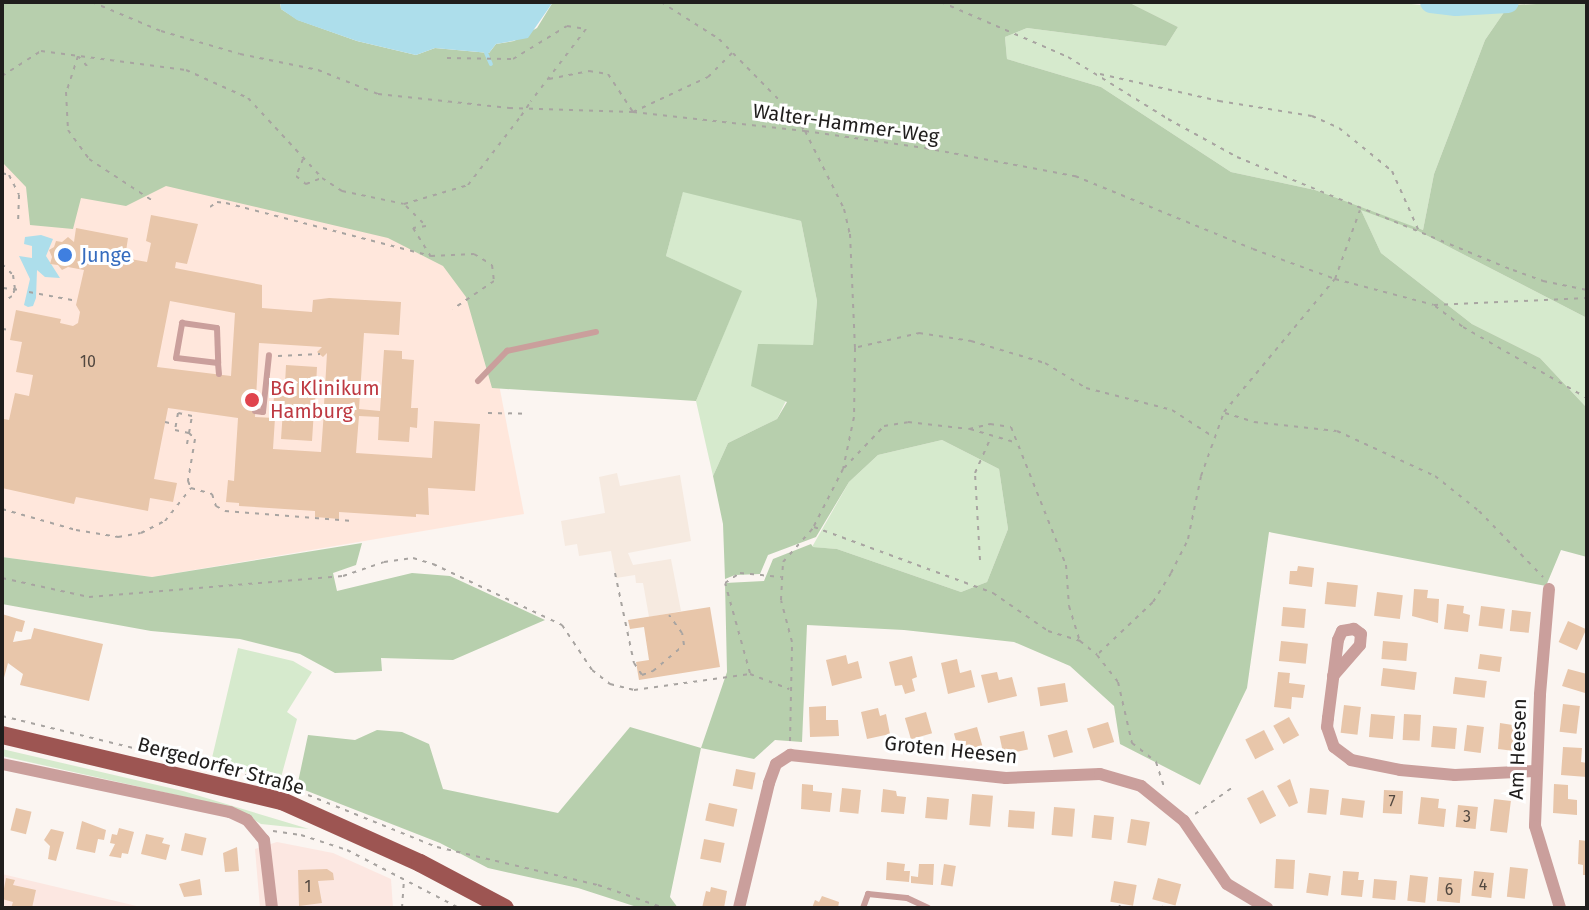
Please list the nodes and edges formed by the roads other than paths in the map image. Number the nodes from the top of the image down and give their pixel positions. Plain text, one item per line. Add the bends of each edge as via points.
1 (596, 332) dead end
2 (269, 355) road end
3 (218, 363) junction
4 (219, 374) dead end
5 (478, 381) dead end
6 (255, 411) dead end
7 (1549, 589) road end
8 (1333, 676) dead end
9 (2, 735) edge
10 (2, 764) edge
11 (1535, 771) junction
12 (272, 908) edge
13 (505, 908) edge
14 (739, 908) edge
15 (863, 908) edge
16 (928, 908) edge
17 (1267, 908) edge
18 (1560, 908) edge

1 - 5 lane via 507,351
2 - 6 lane via 263,412
3 - 3 lane via 217,328 182,323 176,358
3 - 4 lane
7 - 11 street, Am Heesen
8 - 11 street via 1327,727 1342,756 1427,773
9 - 13 main road, Bergedorfer Straße via 282,801
10 - 12 street via 230,812 256,829 267,854
11 - 18 street, Am Heesen via 1535,826
14 - 17 street, Groten Heesen via 769,783 776,764 790,755 1006,778 1100,774 1141,786 1184,821 1227,884
15 - 16 lane via 868,894 907,898

